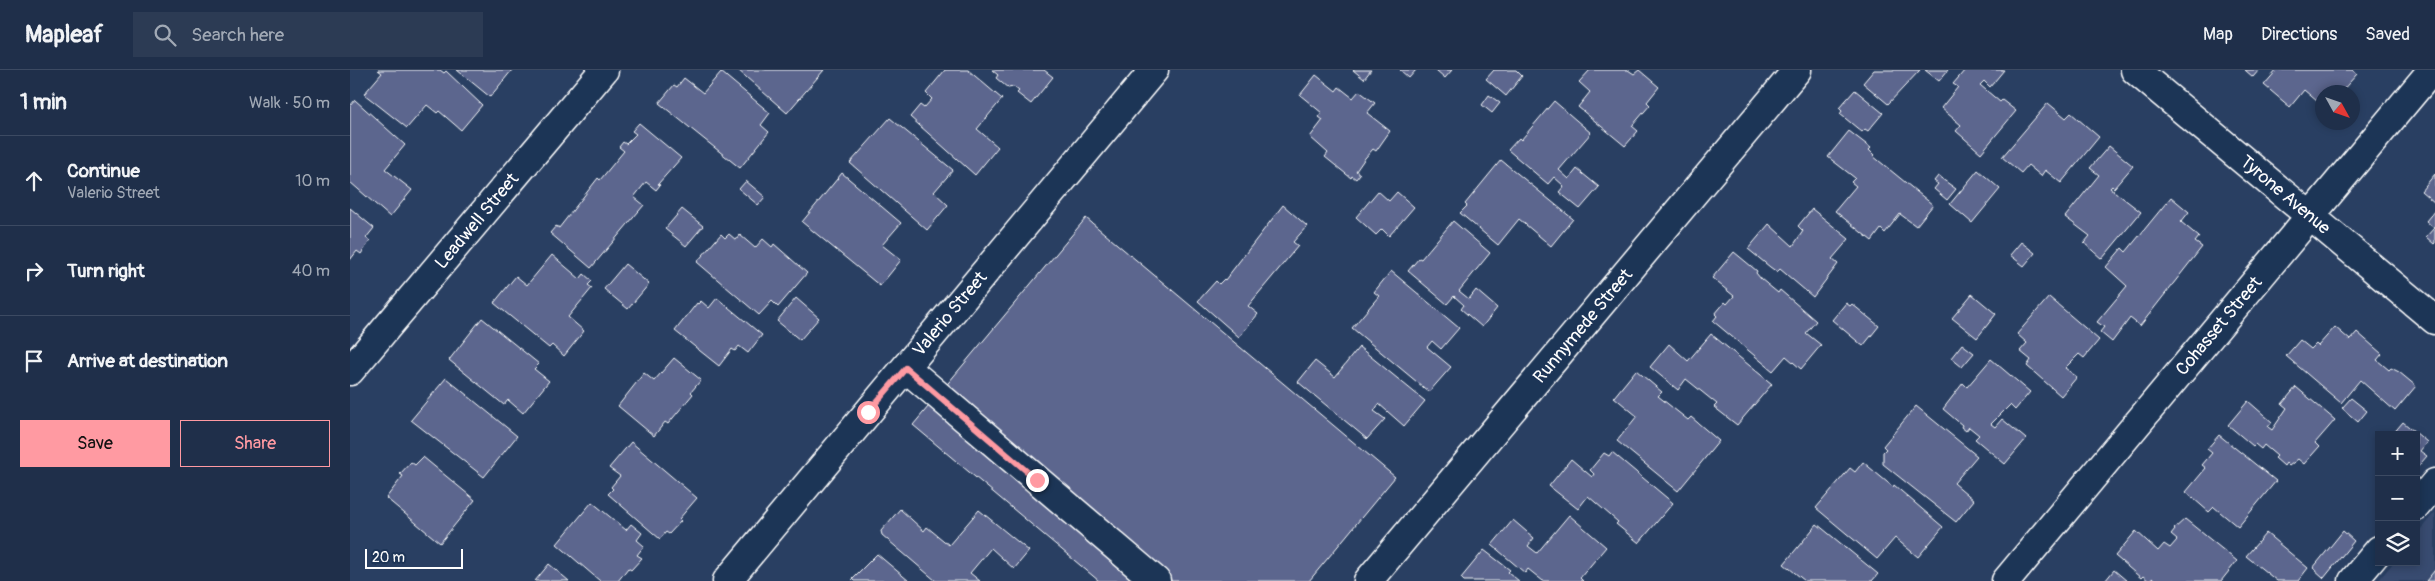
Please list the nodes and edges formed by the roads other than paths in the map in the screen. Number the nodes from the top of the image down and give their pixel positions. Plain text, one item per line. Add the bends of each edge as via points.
1 (604, 70) edge
2 (1154, 70) edge
3 (1797, 70) edge
4 (2136, 70) edge
5 (2432, 70) edge
6 (2310, 216) junction
7 (2435, 320) edge
8 (906, 368) junction
9 (350, 371) edge
10 (2435, 483) edge
11 (2420, 501) edge
12 (2375, 555) edge
13 (727, 581) edge
14 (1156, 581) edge
15 (1368, 581) edge
16 (2006, 581) edge
17 (2353, 581) edge

1 - 9 street, Leadwell Street
2 - 8 street, Valerio Street
3 - 15 street, Runnymede Street
4 - 6 street, Tyrone Avenue
5 - 6 street, Cohasset Street
6 - 7 street, Tyrone Avenue
6 - 16 street, Cohasset Street
8 - 13 street, Valerio Street
8 - 14 street
10 - 11 street
12 - 17 street

